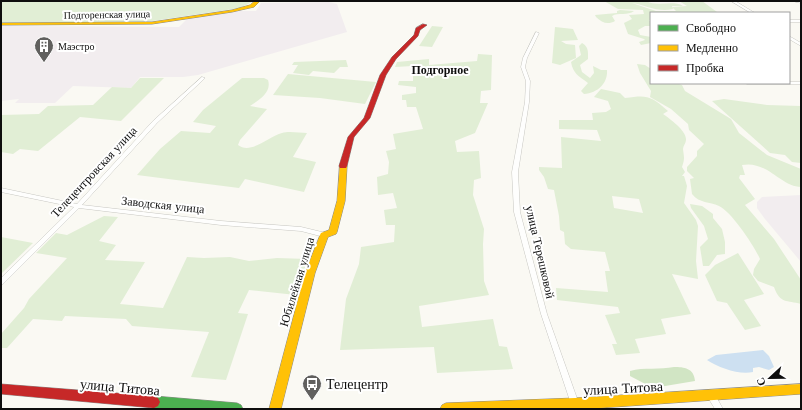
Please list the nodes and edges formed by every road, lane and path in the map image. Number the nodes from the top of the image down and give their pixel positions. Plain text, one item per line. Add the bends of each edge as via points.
1 (258, 1) edge
2 (733, 1) edge
3 (797, 1) edge
4 (801, 2) edge
5 (750, 12) edge
6 (790, 21) edge
7 (801, 21) edge
8 (1, 24) edge
9 (425, 24) dead end
10 (537, 33) dead end
11 (790, 38) edge
12 (801, 45) edge
13 (202, 78) dead end
14 (790, 83) edge
15 (801, 83) edge
16 (1, 190) edge
17 (78, 206) junction
18 (324, 235) junction
19 (1, 282) edge
20 (1, 389) edge
21 (801, 389) edge
22 (711, 396) junction
23 (575, 404) junction
24 (237, 409) edge
25 (275, 409) edge
26 (446, 409) edge
27 (719, 409) edge

1 - 8 street, Подгоренская улица via 252,6 232,11 152,24
2 - 5 street
3 - 4 street
6 - 7 street
9 - 18 street, Юбилейная улица via 394,58 383,75 367,118 351,137 342,170 341,201 333,232
10 - 23 street, улица Терешковой via 523,67 528,81 515,172 518,212 542,308
11 - 12 street
13 - 17 street, Телецентровская улица via 155,122
14 - 15 street
16 - 17 street, Заводская улица
17 - 18 street, Заводская улица via 301,230
17 - 19 street, Телецентровская улица
18 - 25 street, Юбилейная улица via 310,273
20 - 24 street, улица Титова
21 - 22 street, улица Титова
22 - 23 street, улица Титова
22 - 27 street
23 - 26 street, улица Титова

